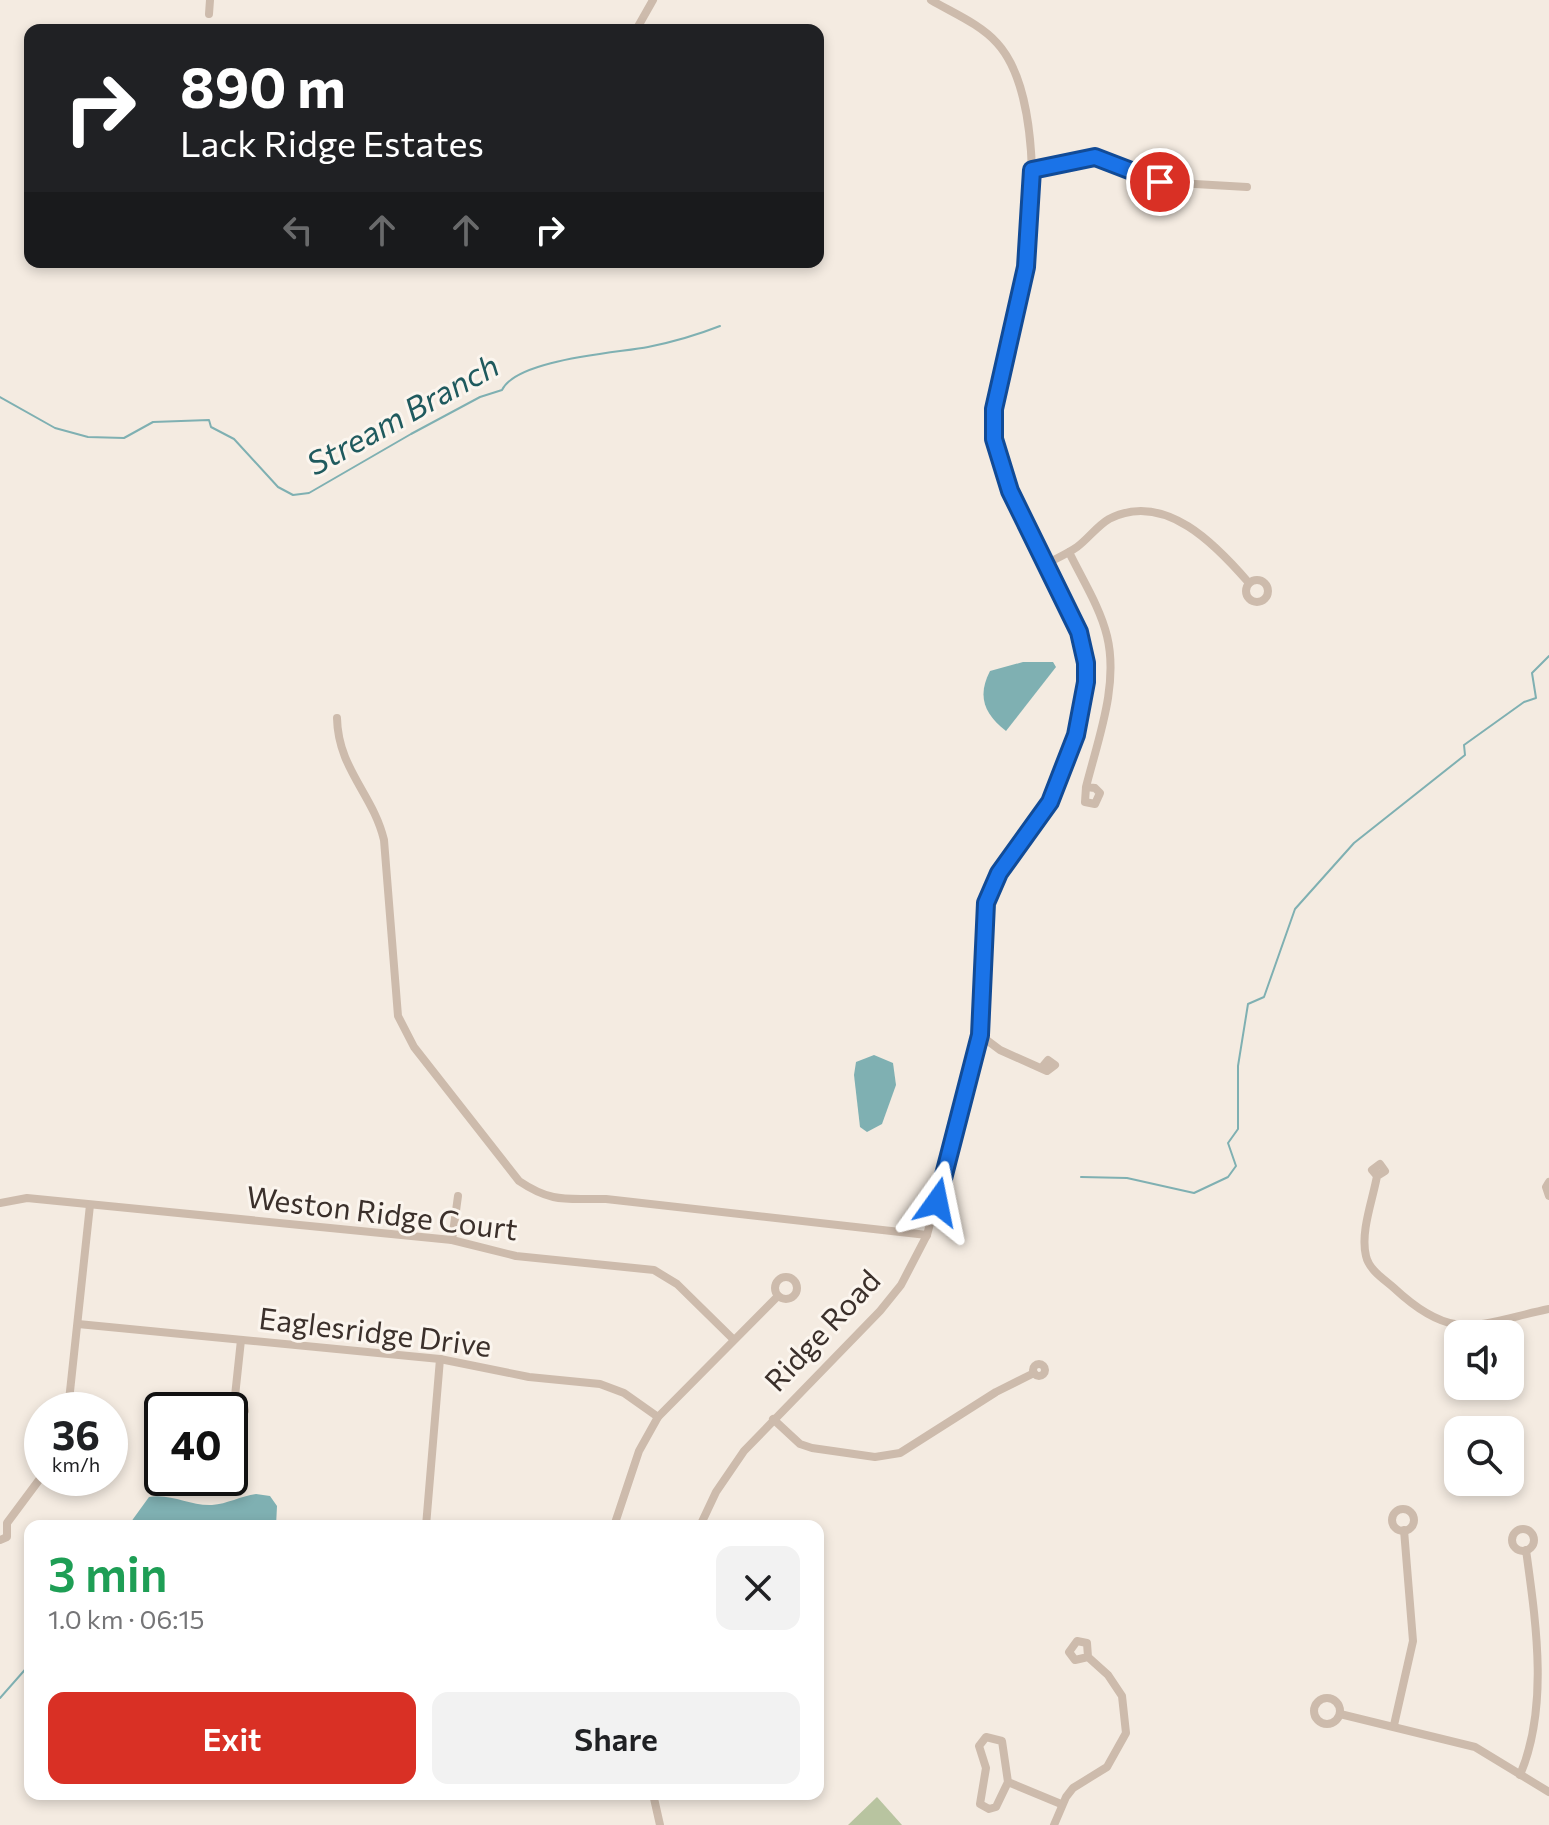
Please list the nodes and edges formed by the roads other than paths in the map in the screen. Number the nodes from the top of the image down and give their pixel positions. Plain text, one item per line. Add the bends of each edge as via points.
1 (210, 0) edge
2 (653, 0) edge
3 (931, 0) edge
4 (209, 14) dead end
5 (639, 24) edge
6 (1032, 170) junction
7 (1247, 187) dead end
8 (1069, 552) junction
9 (1044, 565) junction
10 (1249, 583) dead end
11 (337, 718) dead end
12 (1086, 787) dead end
13 (980, 1035) junction
14 (1043, 1066) dead end
15 (1377, 1176) dead end
16 (1549, 1182) edge
17 (458, 1196) dead end
18 (1549, 1196) edge
19 (0, 1203) edge
20 (90, 1205) junction
21 (927, 1235) junction
22 (452, 1240) junction
23 (778, 1296) dead end
24 (1549, 1309) edge
25 (78, 1324) junction
26 (733, 1339) junction
27 (241, 1340) junction
28 (440, 1359) junction
29 (1034, 1373) dead end
30 (70, 1392) edge
31 (235, 1392) edge
32 (658, 1417) junction
33 (773, 1419) junction
34 (25, 1496) edge
35 (427, 1520) edge
36 (616, 1520) edge
37 (703, 1520) edge
38 (4, 1521) edge
39 (1404, 1530) dead end
40 (0, 1540) edge
41 (1526, 1550) dead end
42 (1088, 1657) dead end
43 (1340, 1714) dead end
44 (1394, 1725) junction
45 (1520, 1775) junction
46 (1008, 1782) junction
47 (1549, 1792) edge
48 (654, 1800) edge
49 (1061, 1804) junction
50 (660, 1825) edge
51 (1054, 1825) edge

1 - 4 street
2 - 5 street
3 - 6 street, Ridge Road via 987,33 1010,60 1031,137
6 - 7 street via 1095,157 1171,184
6 - 9 street, Ridge Road via 1026,267 993,425 997,456
8 - 9 street
8 - 10 street via 1111,518 1155,515 1200,532
8 - 12 street via 1100,616 1110,653 1111,681
9 - 13 street, Ridge Road via 1084,646 1083,708 1050,802 991,887 984,923
11 - 21 street via 343,759 380,823 384,840 398,1016 414,1047 519,1181 564,1201 606,1199
13 - 14 street via 1011,1056
13 - 21 street, Ridge Road
15 - 24 street via 1367,1259 1415,1308 1458,1326
16 - 18 street
17 - 22 street
19 - 20 street, Weston Ridge Court via 27,1198
20 - 22 street, Weston Ridge Court
20 - 25 street
21 - 33 street, Ridge Road via 901,1285 880,1311
22 - 26 street, Weston Ridge Court via 516,1256 654,1270 677,1284
23 - 26 street
25 - 27 street, Eaglesridge Drive
25 - 30 street
26 - 32 street
27 - 28 street, Eaglesridge Drive
27 - 31 street
28 - 32 street, Eaglesridge Drive via 529,1377 600,1384 624,1393
28 - 35 street
29 - 33 street via 911,1449 888,1457 812,1448
32 - 36 street via 639,1451
33 - 37 street, Ridge Road via 729,1471
34 - 38 street
38 - 40 street via 9,1534
39 - 44 street via 1413,1641
41 - 45 street via 1537,1633 1538,1708 1537,1732
42 - 49 street via 1122,1696 1126,1733 1107,1767 1073,1788
43 - 44 street
44 - 45 street via 1475,1747
45 - 47 street
46 - 46 street via 1002,1741 986,1737 979,1746 986,1768 978,1796 982,1807 996,1807
46 - 49 street
48 - 50 street
49 - 51 street

